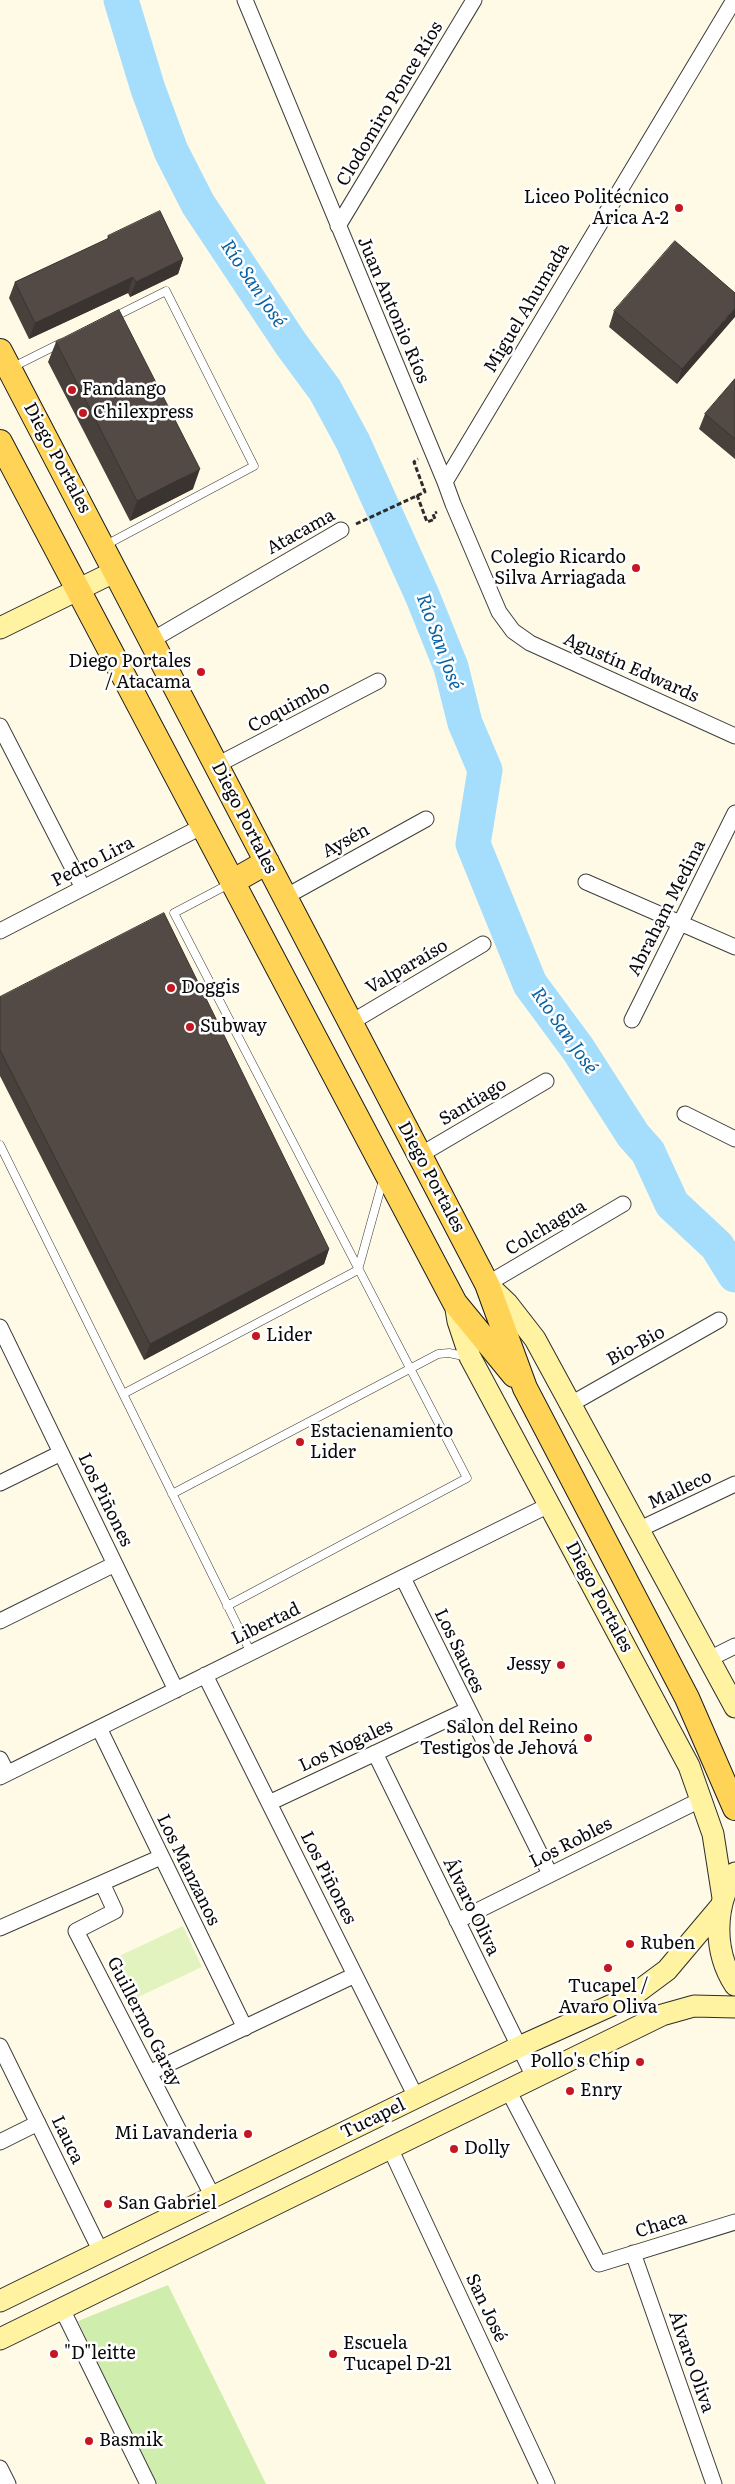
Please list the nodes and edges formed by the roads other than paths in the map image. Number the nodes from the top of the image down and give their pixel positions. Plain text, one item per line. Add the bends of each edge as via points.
1 (245, 0) edge
2 (474, 0) edge
3 (734, 0) edge
4 (338, 226) junction
5 (105, 321) edge
6 (70, 338) edge
7 (5, 360) edge
8 (0, 442) edge
9 (445, 482) junction
10 (341, 530) road end
11 (103, 546) junction
12 (116, 571) junction
13 (77, 590) junction
14 (0, 628) edge
15 (513, 631) joint
16 (152, 640) junction
17 (378, 681) dead end
18 (0, 726) edge
19 (735, 736) edge
20 (217, 765) junction
21 (735, 813) edge
22 (426, 819) dead end
23 (203, 826) junction
24 (267, 862) junction
25 (232, 882) junction
26 (586, 882) dead end
27 (83, 888) junction
28 (284, 896) junction
29 (680, 923) junction
30 (0, 931) edge
31 (483, 944) dead end
32 (735, 947) edge
33 (632, 1020) dead end
34 (350, 1023) junction
35 (546, 1081) dead end
36 (685, 1114) dead end
37 (735, 1139) edge
38 (0, 1145) edge
39 (420, 1155) junction
40 (385, 1170) junction
41 (623, 1204) dead end
42 (358, 1270) junction
43 (487, 1284) junction
44 (455, 1303) junction
45 (720, 1320) dead end
46 (0, 1327) edge
47 (4, 1345) edge
48 (470, 1358) junction
49 (410, 1369) junction
50 (525, 1388) junction
51 (123, 1394) junction
52 (572, 1404) junction
53 (61, 1453) junction
54 (0, 1483) edge
55 (735, 1484) edge
56 (172, 1494) junction
57 (549, 1505) junction
58 (640, 1529) junction
59 (115, 1564) junction
60 (403, 1578) junction
61 (227, 1606) junction
62 (0, 1621) edge
63 (735, 1646) edge
64 (251, 1653) junction
65 (709, 1658) junction
66 (205, 1675) junction
67 (176, 1690) junction
68 (735, 1707) edge
69 (467, 1710) junction
70 (99, 1728) junction
71 (374, 1754) junction
72 (0, 1759) edge
73 (4, 1775) edge
74 (702, 1799) junction
75 (269, 1803) junction
76 (735, 1808) edge
77 (161, 1857) junction
78 (550, 1874) junction
79 (734, 1875) edge
80 (102, 1883) junction
81 (722, 1902) junction
82 (457, 1921) junction
83 (0, 1928) edge
84 (355, 1975) junction
85 (735, 1985) edge
86 (735, 2007) edge
87 (245, 2028) junction
88 (0, 2046) edge
89 (518, 2047) junction
90 (149, 2073) junction
91 (534, 2077) junction
92 (508, 2090) junction
93 (416, 2097) junction
94 (38, 2123) junction
95 (0, 2142) edge
96 (390, 2148) junction
97 (213, 2197) junction
98 (735, 2222) edge
99 (100, 2250) junction
100 (633, 2253) junction
101 (0, 2301) edge
102 (62, 2309) junction
103 (0, 2340) edge
104 (0, 2468) edge
105 (8, 2484) edge
106 (148, 2484) edge
107 (547, 2484) edge
108 (714, 2484) edge

1 - 4 street, Juan Antonio Ríos
2 - 4 street, Clodomiro Ponce Ríos
3 - 9 street, Miguel Ahumada
4 - 9 street, Juan Antonio Ríos
5 - 11 lane via 166,291 254,466
6 - 7 lane
7 - 11 main road, Diego Portales
8 - 13 main road, Diego Portales
9 - 15 street, Juan Antonio Ríos via 499,612
10 - 16 street, Atacama
11 - 12 main road, Diego Portales
12 - 13 main road
12 - 16 main road, Diego Portales
13 - 14 main road
13 - 23 main road, Diego Portales
15 - 19 street, Agustín Edwards via 530,643
16 - 20 main road, Diego Portales
17 - 20 street, Coquimbo
18 - 27 street
20 - 24 main road, Diego Portales
21 - 29 street, Abraham Medina
22 - 28 street, Aysén
23 - 25 main road, Diego Portales
23 - 27 street, Pedro Lira
24 - 25 main road
24 - 28 main road, Diego Portales
25 - 40 main road, Diego Portales
25 - 42 lane via 174,913
26 - 29 street
27 - 30 street, Pedro Lira
28 - 34 main road, Diego Portales
29 - 32 street
29 - 33 street, Abraham Medina
31 - 34 street, Valparaíso
34 - 39 main road, Diego Portales
35 - 39 street, Santiago
36 - 37 street
38 - 51 lane
39 - 43 main road, Diego Portales
40 - 42 lane
40 - 44 main road, Diego Portales
41 - 43 street, Colchagua
42 - 49 lane
42 - 51 lane
43 - 50 main road, Diego Portales
43 - 52 main road, Diego Portales via 521,1319
44 - 48 main road, Diego Portales
44 - 50 main road, Diego Portales
45 - 52 street, Bio-Bio
46 - 47 street, Los Piñones
47 - 53 street, Los Piñones
48 - 49 lane via 444,1353
48 - 57 main road, Diego Portales
49 - 56 lane
49 - 61 lane via 467,1478
50 - 76 main road, Diego Portales via 687,1698
51 - 56 lane
52 - 58 main road, Diego Portales
53 - 54 street
53 - 59 street, Los Piñones
55 - 58 street, Malleco
56 - 61 lane
57 - 60 street, Libertad
57 - 74 main road, Diego Portales via 690,1766
58 - 65 main road, Diego Portales
59 - 62 street
59 - 67 street, Los Piñones
60 - 64 street, Libertad
60 - 69 street, Los Sauces
61 - 64 lane
63 - 65 street
64 - 66 street, Libertad
65 - 68 main road, Diego Portales
66 - 67 street, Libertad
66 - 75 street, Los Piñones
67 - 70 street, Libertad
69 - 71 street, Los Nogales
69 - 78 street, Los Sauces
70 - 73 street, Libertad
70 - 77 street, Los Manzanos
71 - 75 street, Los Nogales
71 - 82 street, Álvaro Oliva
72 - 73 street
74 - 78 street, Los Robles
74 - 81 main road, Diego Portales via 713,1834
75 - 84 street, Los Piñones
77 - 80 street
77 - 87 street, Los Manzanos
78 - 82 street, Los Robles
79 - 81 main road
80 - 83 street
80 - 90 street, Guillermo Garay via 115,1912 76,1931
81 - 85 main road via 719,1938 723,1960
81 - 89 main road, Tucapel via 673,1963 644,1989
82 - 89 street, Álvaro Oliva
84 - 87 street
84 - 93 street, Los Piñones
86 - 91 main road, Tucapel via 694,2006 662,2015
87 - 90 street
88 - 94 street, Lauca
89 - 91 street, Álvaro Oliva
89 - 93 main road, Tucapel
90 - 97 street, Guillermo Garay
91 - 92 main road, Tucapel
92 - 96 main road, Tucapel
92 - 100 street, Chaca via 599,2264
93 - 97 main road, Tucapel
94 - 95 street
94 - 99 street, Lauca
96 - 102 main road, Tucapel
96 - 107 street, San José
97 - 99 main road, Tucapel
98 - 100 street, Chaca
99 - 101 main road, Tucapel
100 - 108 street, Álvaro Oliva
102 - 103 main road, Tucapel
102 - 106 street
104 - 105 street

